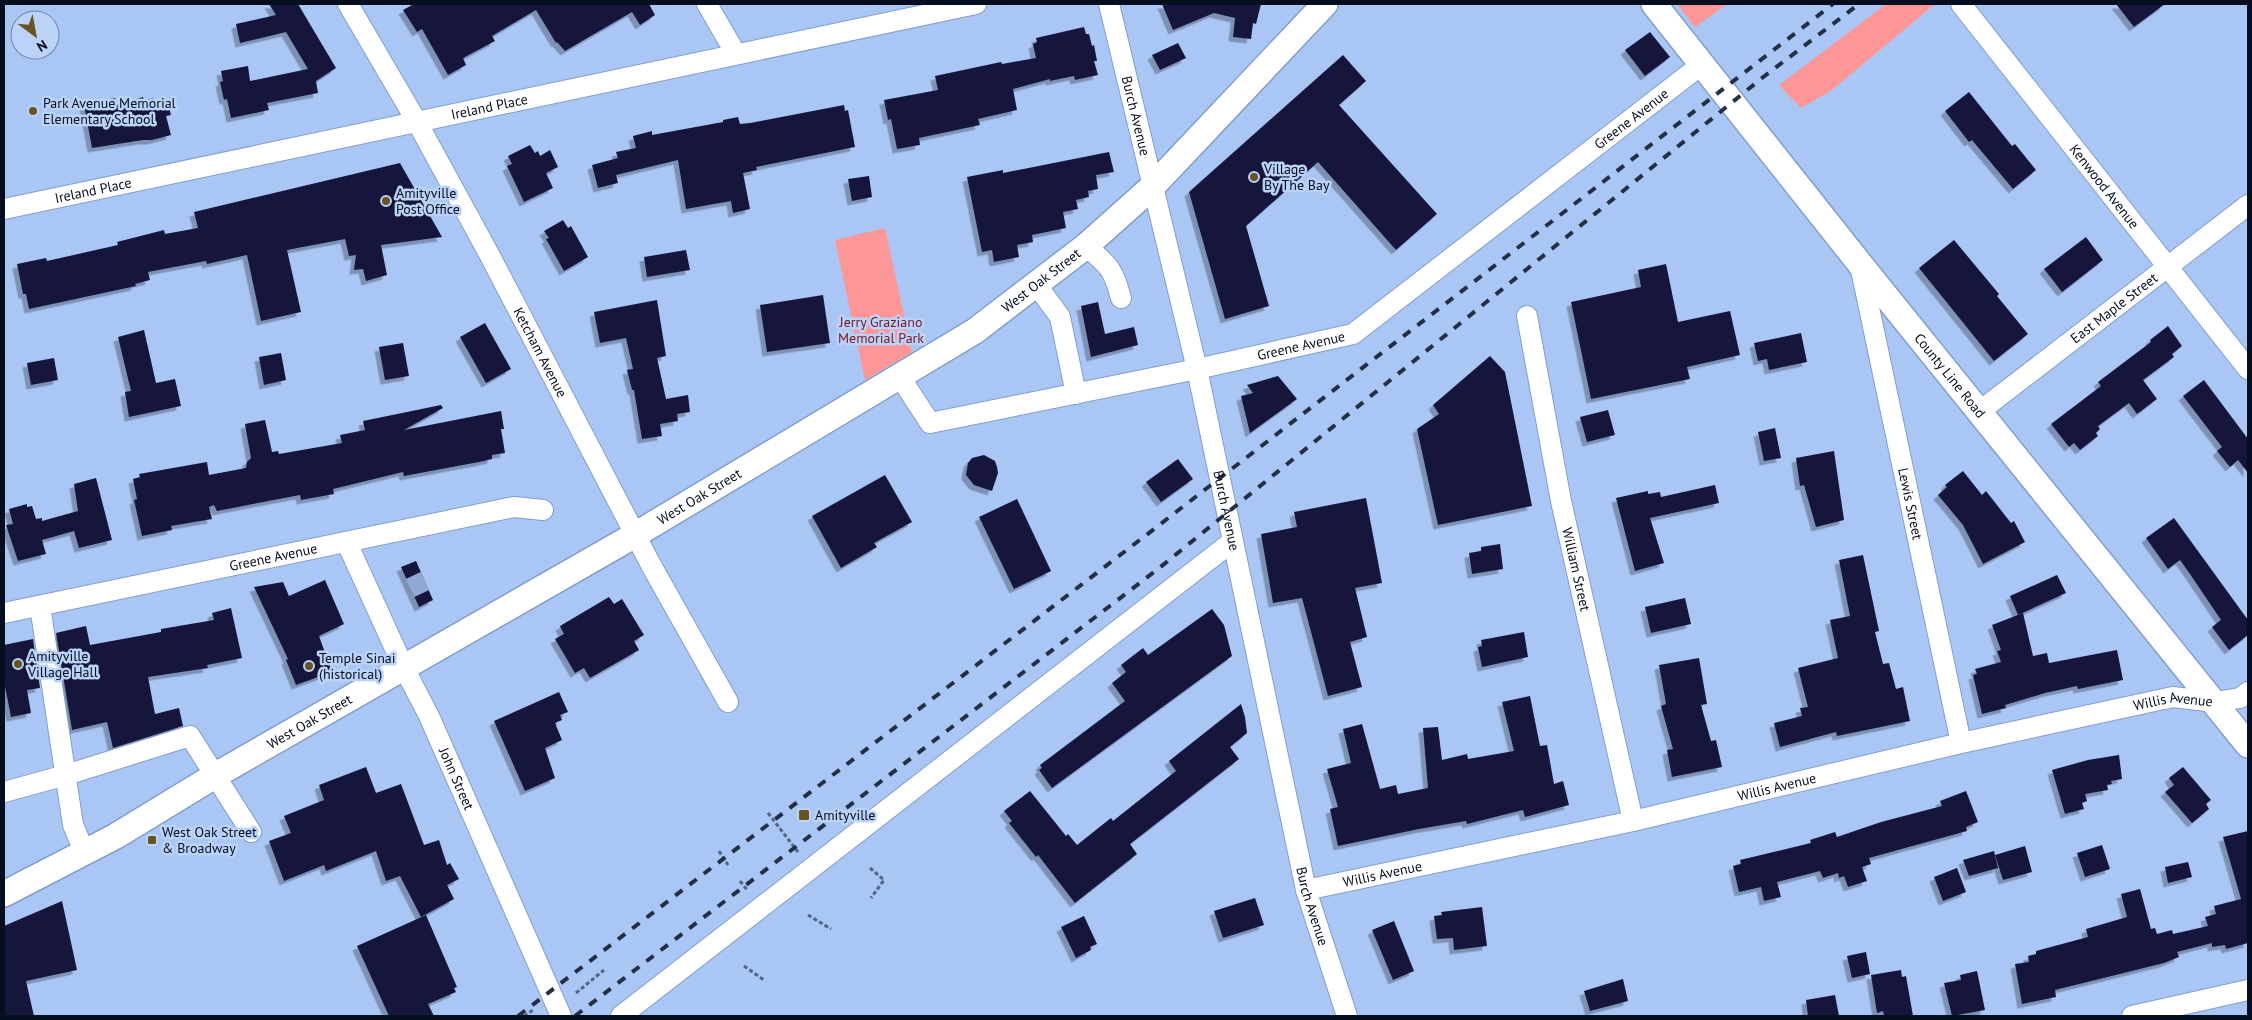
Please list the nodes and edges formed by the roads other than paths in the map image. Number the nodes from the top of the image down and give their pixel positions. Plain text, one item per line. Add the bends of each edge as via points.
1 (348, 4) edge
2 (707, 4) edge
3 (976, 4) edge
4 (1109, 4) edge
5 (1325, 4) edge
6 (1654, 4) edge
7 (1961, 4) edge
8 (736, 54) junction
9 (1701, 65) junction
10 (417, 122) junction
11 (1152, 187) junction
12 (2248, 205) edge
13 (4, 209) edge
14 (1086, 246) junction
15 (1860, 264) junction
16 (2168, 267) junction
17 (1036, 284) junction
18 (1121, 298) dead end
19 (1528, 316) dead end
20 (1197, 369) junction
21 (2248, 369) edge
22 (900, 377) junction
23 (1076, 394) junction
24 (1980, 411) junction
25 (543, 510) dead end
26 (635, 535) junction
27 (1233, 541) junction
28 (347, 543) junction
29 (40, 606) junction
30 (4, 613) edge
31 (402, 666) junction
32 (2248, 692) edge
33 (728, 702) dead end
34 (2215, 702) junction
35 (1961, 743) junction
36 (2248, 745) edge
37 (66, 775) junction
38 (216, 775) junction
39 (4, 792) edge
40 (1633, 821) junction
41 (250, 832) dead end
42 (85, 853) junction
43 (1306, 890) junction
44 (4, 894) edge
45 (2248, 990) edge
46 (561, 1016) edge
47 (620, 1016) edge
48 (1346, 1016) edge
49 (2132, 1016) edge

1 - 10 street, Ketcham Avenue
2 - 8 street
3 - 8 street, Ireland Place
4 - 11 street, Burch Avenue
5 - 11 main road, West Oak Street
6 - 9 main road, County Line Road
7 - 16 street, Kenwood Avenue
8 - 10 street, Ireland Place
9 - 15 main road, County Line Road
9 - 20 street, Greene Avenue via 1353,334
10 - 13 street, Ireland Place
10 - 26 street, Ketcham Avenue
11 - 14 main road, West Oak Street
11 - 20 street, Burch Avenue
12 - 16 street, East Maple Street
14 - 17 main road, West Oak Street
14 - 18 street via 1114,274
15 - 24 main road, County Line Road
15 - 35 street, Lewis Street
16 - 21 street, Kenwood Avenue
16 - 24 street, East Maple Street
17 - 22 main road, West Oak Street via 975,331
17 - 23 street via 1060,317
19 - 40 street, William Street via 1561,501
20 - 23 street, Greene Avenue
20 - 27 street, Burch Avenue
22 - 23 street, Greene Avenue via 930,423
22 - 26 main road, West Oak Street
24 - 34 main road, County Line Road
25 - 28 street, Greene Avenue via 514,507
26 - 31 main road, West Oak Street
26 - 33 street, Ketcham Avenue
27 - 43 street, Burch Avenue
27 - 47 street
28 - 29 street, Greene Avenue
28 - 31 street, John Street
29 - 30 street, Greene Avenue
29 - 37 street
31 - 38 main road, West Oak Street
31 - 46 street, John Street via 430,716
32 - 34 street, Willis Avenue via 2240,698
34 - 35 street, Willis Avenue via 2173,697
34 - 36 main road, County Line Road
35 - 40 street, Willis Avenue
37 - 38 street via 190,736
37 - 39 street
37 - 42 street via 73,825
38 - 41 street
38 - 42 main road, West Oak Street
40 - 43 street, Willis Avenue
42 - 44 main road, West Oak Street
43 - 48 street, Burch Avenue
45 - 49 street

